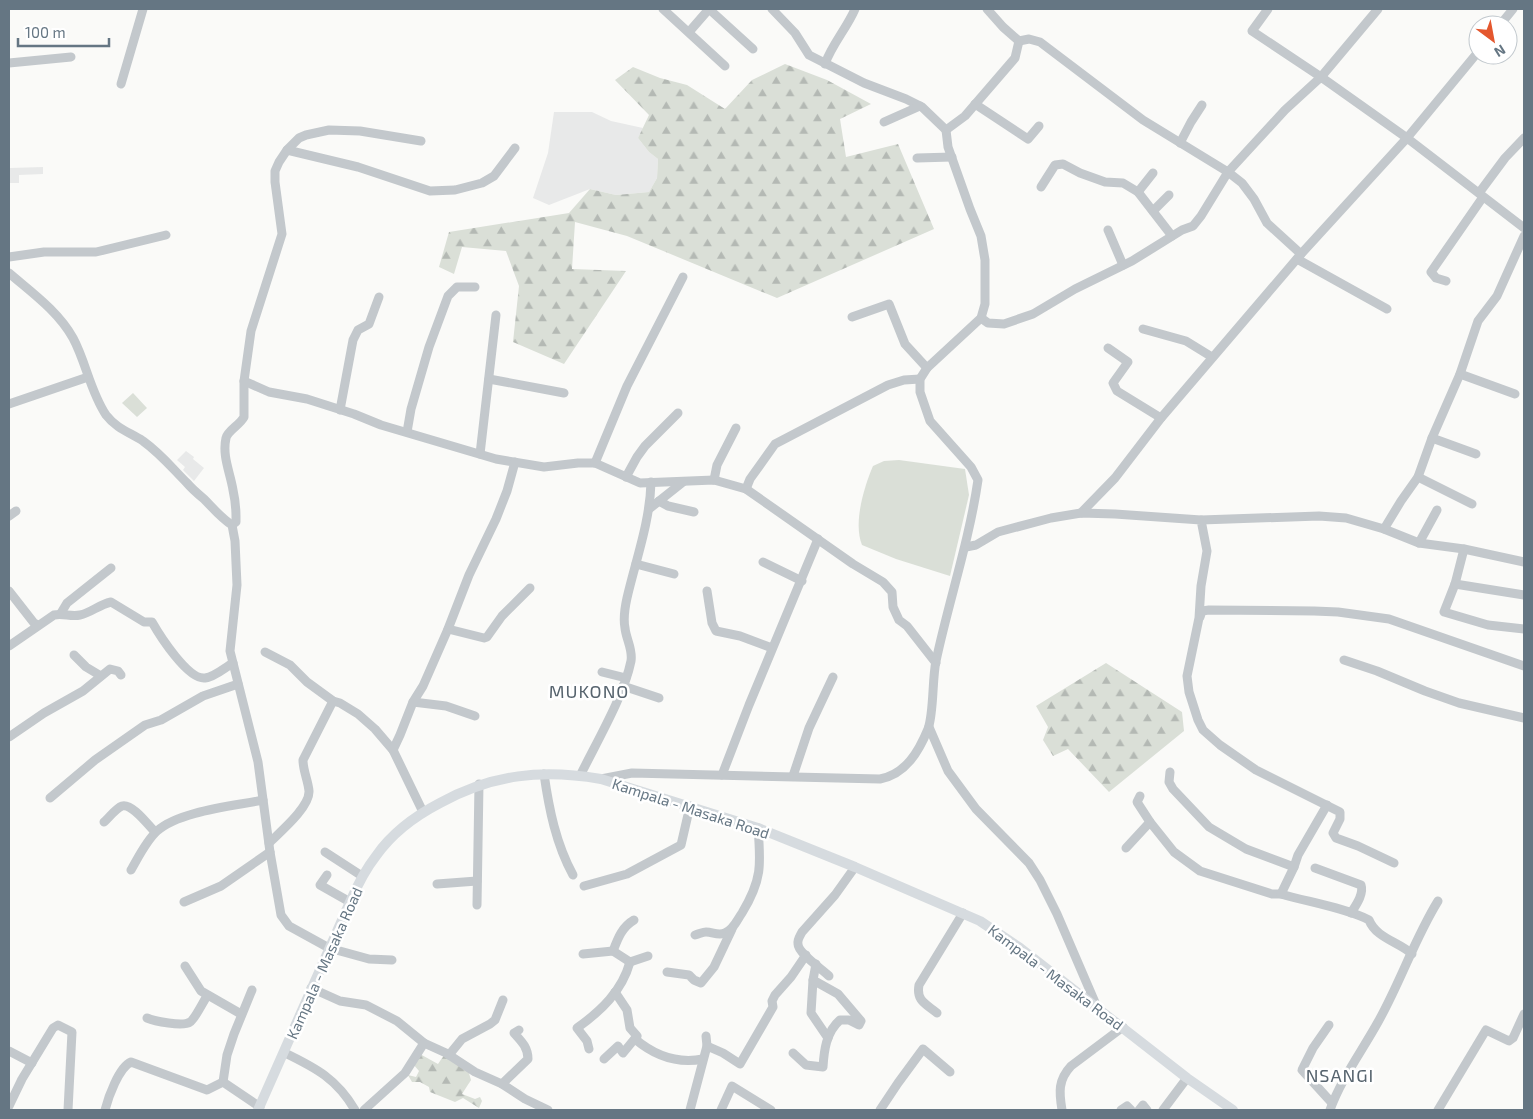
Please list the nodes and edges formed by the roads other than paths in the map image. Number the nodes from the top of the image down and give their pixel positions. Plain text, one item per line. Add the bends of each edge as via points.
1 (143, 9) edge
2 (663, 9) edge
3 (709, 9) edge
4 (772, 9) edge
5 (855, 9) edge
6 (988, 9) edge
7 (1268, 9) edge
8 (1378, 9) edge
9 (689, 32) junction
10 (1019, 41) junction
11 (753, 49) dead end
12 (71, 57) dead end
13 (9, 62) edge
14 (825, 64) junction
15 (1468, 64) edge
16 (725, 66) dead end
17 (1321, 77) junction
18 (122, 84) dead end
19 (975, 104) junction
20 (1202, 105) dead end
21 (920, 106) junction
22 (884, 122) dead end
23 (1039, 126) dead end
24 (946, 130) junction
25 (1406, 138) junction
26 (1524, 138) edge
27 (421, 141) dead end
28 (1180, 143) junction
29 (515, 148) dead end
30 (287, 150) junction
31 (952, 157) junction
32 (917, 158) dead end
33 (1228, 172) junction
34 (1153, 173) dead end
35 (1041, 187) dead end
36 (1138, 192) junction
37 (1169, 195) dead end
38 (1481, 195) junction
39 (1153, 211) junction
40 (1524, 229) edge
41 (1108, 230) dead end
42 (166, 235) dead end
43 (1172, 236) junction
44 (1299, 256) junction
45 (9, 257) edge
46 (1123, 265) junction
47 (9, 273) edge
48 (683, 277) dead end
49 (1446, 281) dead end
50 (474, 287) dead end
51 (379, 297) dead end
52 (1386, 309) dead end
53 (496, 314) dead end
54 (852, 317) dead end
55 (982, 318) junction
56 (1143, 330) dead end
57 (1108, 348) dead end
58 (1212, 357) junction
59 (927, 368) junction
60 (1460, 374) junction
61 (88, 377) junction
62 (489, 379) junction
63 (920, 379) junction
64 (244, 381) junction
65 (564, 393) dead end
66 (1516, 394) dead end
67 (9, 404) edge
68 (340, 410) junction
69 (678, 413) dead end
70 (1161, 418) junction
71 (736, 428) dead end
72 (407, 432) junction
73 (1432, 438) junction
74 (480, 454) junction
75 (1476, 454) dead end
76 (514, 462) junction
77 (595, 463) junction
78 (1418, 477) junction
79 (626, 478) junction
80 (714, 480) junction
81 (651, 482) junction
82 (683, 482) junction
83 (746, 489) junction
84 (660, 501) junction
85 (1472, 504) dead end
86 (648, 509) junction
87 (1437, 510) dead end
88 (694, 512) dead end
89 (1081, 513) junction
90 (1201, 520) junction
91 (232, 524) junction
92 (1384, 529) junction
93 (818, 539) junction
94 (1419, 543) junction
95 (966, 547) junction
96 (1464, 549) junction
97 (763, 562) dead end
98 (1524, 562) edge
99 (636, 564) junction
100 (111, 568) dead end
101 (674, 574) dead end
102 (802, 581) junction
103 (1456, 584) junction
104 (530, 588) dead end
105 (9, 590) edge
106 (707, 591) dead end
107 (1524, 595) edge
108 (61, 613) junction
109 (1199, 618) junction
110 (38, 625) junction
111 (1524, 629) edge
112 (448, 630) junction
113 (9, 646) edge
114 (772, 648) junction
115 (265, 652) dead end
116 (74, 654) dead end
117 (1344, 660) dead end
118 (233, 663) junction
119 (936, 663) junction
120 (1524, 666) edge
121 (602, 672) dead end
122 (101, 676) junction
123 (122, 676) dead end
124 (833, 677) dead end
125 (624, 682) junction
126 (238, 684) junction
127 (659, 698) dead end
128 (333, 701) junction
129 (413, 702) junction
130 (475, 716) dead end
131 (1524, 718) edge
132 (929, 727) junction
133 (9, 737) edge
134 (392, 750) junction
135 (1170, 772) dead end
136 (544, 774) junction
137 (722, 775) junction
138 (580, 776) junction
139 (793, 776) junction
140 (601, 779) junction
141 (479, 784) junction
142 (1140, 796) dead end
143 (50, 798) dead end
144 (263, 800) junction
145 (1327, 805) junction
146 (690, 806) junction
147 (423, 812) junction
148 (104, 822) dead end
149 (1150, 822) junction
150 (758, 828) junction
151 (155, 832) junction
152 (270, 848) junction
153 (1126, 848) dead end
154 (325, 852) dead end
155 (1394, 863) dead end
156 (855, 867) junction
157 (1294, 868) junction
158 (1315, 868) dead end
159 (131, 870) dead end
160 (327, 875) dead end
161 (573, 875) dead end
162 (362, 876) junction
163 (477, 881) junction
164 (437, 884) dead end
165 (584, 886) dead end
166 (1281, 894) junction
167 (1438, 901) dead end
168 (184, 902) dead end
169 (350, 902) junction
170 (477, 905) dead end
171 (963, 913) junction
172 (1352, 913) junction
173 (634, 920) dead end
174 (733, 927) junction
175 (695, 935) dead end
176 (330, 948) junction
177 (613, 951) junction
178 (583, 954) dead end
179 (1412, 954) junction
180 (806, 955) junction
181 (648, 956) dead end
182 (392, 960) dead end
183 (630, 962) junction
184 (816, 964) junction
185 (185, 966) dead end
186 (668, 972) dead end
187 (829, 976) dead end
188 (813, 980) junction
189 (311, 988) junction
190 (252, 990) dead end
191 (615, 992) junction
192 (207, 996) junction
193 (503, 1000) dead end
194 (1096, 1007) junction
195 (937, 1013) dead end
196 (241, 1014) junction
197 (1524, 1014) edge
198 (147, 1018) dead end
199 (1330, 1025) dead end
200 (1123, 1027) junction
201 (519, 1030) dead end
202 (706, 1036) dead end
203 (828, 1038) junction
204 (635, 1039) junction
205 (424, 1043) junction
206 (707, 1046) junction
207 (589, 1049) dead end
208 (9, 1051) edge
209 (285, 1053) junction
210 (793, 1053) dead end
211 (449, 1056) junction
212 (604, 1059) dead end
213 (703, 1059) junction
214 (32, 1062) junction
215 (950, 1072) dead end
216 (1187, 1078) junction
217 (223, 1082) junction
218 (502, 1084) junction
219 (9, 1106) edge
220 (1331, 1107) edge
221 (259, 1109) edge
222 (68, 1110) edge
223 (106, 1110) edge
224 (355, 1110) edge
225 (364, 1110) edge
226 (548, 1110) edge
227 (690, 1110) edge
228 (721, 1110) edge
229 (771, 1110) edge
230 (880, 1110) edge
231 (1062, 1110) edge
232 (1121, 1110) edge
233 (1131, 1110) edge
234 (1139, 1110) edge
235 (1147, 1110) edge
236 (1163, 1110) edge
237 (1232, 1110) edge
238 (1438, 1110) edge

1 - 18 street
2 - 9 street
3 - 9 street
3 - 11 street
4 - 14 street via 795,33 809,54
5 - 14 street via 830,49
6 - 10 street
7 - 17 street via 1252,31
8 - 17 street
9 - 16 street
10 - 19 street via 1015,58
10 - 28 street via 1040,42 1114,99
12 - 13 street
14 - 21 street
15 - 25 street
17 - 25 street
17 - 33 street via 1284,110
19 - 23 street via 1028,139
19 - 24 street
20 - 28 street
21 - 22 street
21 - 24 street
24 - 31 street
25 - 38 street
25 - 44 street
26 - 38 street via 1505,158
27 - 30 street via 360,131 330,130 299,138
28 - 33 street
29 - 30 street via 494,176 482,183 455,190 430,191 358,167
30 - 64 street via 275,171 282,234 250,331
31 - 32 street
31 - 55 street via 981,236 985,260
33 - 43 street via 1193,226
33 - 44 street via 1242,183 1267,223
34 - 36 street
35 - 36 street via 1055,165 1063,164 1105,182 1123,183
36 - 39 street
37 - 39 street
38 - 40 street
38 - 49 street via 1430,272
39 - 43 street
40 - 60 street via 1497,296 1478,321
41 - 46 street
42 - 45 street via 96,252 44,252
43 - 46 street
44 - 52 street
44 - 58 street
46 - 55 street via 1026,316 1004,324 988,323
47 - 61 street via 60,317 82,356
48 - 77 street via 627,386
50 - 72 street via 457,287 448,296 410,409
51 - 68 street via 369,324 358,330 353,340
53 - 62 street
54 - 59 street via 889,304 905,344
55 - 59 street
56 - 58 street via 1186,341
57 - 70 street via 1128,362 1113,383 1117,391
58 - 70 street
59 - 63 street
60 - 66 street
60 - 73 street
61 - 67 street
61 - 91 street via 112,421 166,460 222,518
62 - 65 street
62 - 74 street
63 - 83 street via 888,385 775,444
63 - 95 street via 920,392 930,421 971,467 978,480
64 - 68 street via 269,392 307,399
64 - 91 street via 244,417 226,438 226,464 233,488 236,518
68 - 72 street
69 - 79 street via 645,446
70 - 89 street via 1115,478
71 - 80 street via 717,465
72 - 74 street
73 - 75 street
73 - 78 street
74 - 76 street
76 - 77 street via 544,467
76 - 112 street via 507,491
77 - 79 street
78 - 85 street
78 - 92 street
79 - 81 street via 640,483
80 - 82 street
80 - 83 street
81 - 82 street
81 - 86 street
82 - 84 street
83 - 93 street
84 - 86 street
84 - 88 street
86 - 99 street
87 - 94 street
89 - 90 street
89 - 95 street via 998,532
90 - 92 street via 1318,516 1346,518
90 - 109 street via 1208,551
91 - 118 street via 237,584 230,651
92 - 94 street
93 - 102 street
93 - 119 street via 883,582 892,592 893,607 899,620
94 - 96 street
95 - 119 street
96 - 98 street
96 - 103 street
97 - 102 street
99 - 101 street
99 - 125 street via 624,615 632,654
100 - 108 street via 68,603
102 - 114 street
103 - 107 street
103 - 111 street via 1444,612 1488,625
104 - 112 street via 484,638
105 - 110 street
106 - 114 street via 716,630
108 - 110 street
108 - 118 street via 79,615 111,602 144,622 152,622 194,676 208,677
109 - 120 street via 1202,611 1209,610 1292,610 1389,619
109 - 145 street via 1187,676 1193,709 1203,730 1256,770
110 - 113 street
112 - 129 street
114 - 137 street
115 - 128 street via 290,664 307,682
116 - 122 street via 86,668
117 - 131 street via 1459,703
118 - 126 street
119 - 132 street
121 - 125 street
122 - 123 street via 114,669
122 - 133 street via 83,691
124 - 139 street via 809,728
125 - 127 street
125 - 138 street
126 - 143 street via 204,696 161,720 145,725
126 - 144 street via 258,762
128 - 134 street via 358,714
128 - 152 street via 303,760 309,796
129 - 130 street via 446,706
129 - 134 street
132 - 139 street via 912,759 888,777
132 - 194 street via 948,771 976,809 1029,863 1040,880
134 - 147 street
135 - 157 street via 1172,789 1209,827 1246,849
136 - 138 main road, Kampala - Masaka Road
136 - 141 main road, Kampala - Masaka Road
136 - 161 street via 562,856
137 - 139 street
137 - 140 street via 632,773
138 - 140 main road, Kampala - Masaka Road
140 - 146 main road, Kampala - Masaka Road
141 - 147 main road, Kampala - Masaka Road
141 - 163 street
142 - 149 street via 1137,802
144 - 151 street via 184,817
144 - 152 street
145 - 155 street via 1340,812 1341,816 1333,832 1334,837
145 - 157 street
146 - 150 main road, Kampala - Masaka Road
146 - 165 street via 681,845 627,874
147 - 162 main road, Kampala - Masaka Road via 400,829 376,854
148 - 151 street via 124,805 131,807
149 - 153 street
149 - 166 street via 1174,852 1200,871
150 - 156 main road, Kampala - Masaka Road
150 - 174 street via 761,860 758,879 751,898
151 - 159 street
152 - 168 street via 221,886
152 - 176 street via 279,910 284,919 289,926
154 - 162 street
156 - 171 main road, Kampala - Masaka Road
156 - 180 street via 802,932 798,944
157 - 166 street
158 - 172 street via 1361,885 1361,894
160 - 169 street via 320,885
162 - 169 main road, Kampala - Masaka Road
163 - 164 street
163 - 170 street
166 - 172 street
167 - 179 street
169 - 176 main road, Kampala - Masaka Road
171 - 194 main road, Kampala - Masaka Road via 1020,948
171 - 195 street via 919,986 921,1000
172 - 179 street via 1368,919 1377,932
173 - 177 street via 626,924
174 - 175 street via 720,934 705,932
174 - 186 street via 714,967 701,983 689,976
176 - 182 street via 369,959
176 - 189 main road, Kampala - Masaka Road
177 - 178 street
177 - 183 street
179 - 220 street
180 - 184 street
180 - 206 street via 775,995 773,1007 740,1064
181 - 183 street
183 - 191 street
184 - 187 street
184 - 188 street
185 - 192 street
188 - 203 street via 810,1013
188 - 203 street via 838,994 861,1021 859,1024 840,1020
189 - 205 street via 340,1001 366,1004 397,1021
189 - 209 main road, Kampala - Masaka Road
190 - 196 street
191 - 204 street via 627,1010 630,1028 637,1036
191 - 207 street via 598,1014 577,1028 587,1040
192 - 196 street
192 - 198 street via 187,1024
193 - 211 street via 495,1020 462,1039
194 - 200 main road, Kampala - Masaka Road
196 - 217 street
197 - 238 street via 1509,1041 1486,1030
199 - 220 street via 1302,1070
200 - 216 main road, Kampala - Masaka Road
200 - 231 street via 1064,1073 1059,1082
201 - 218 street via 514,1033 524,1045 528,1059
202 - 206 street
203 - 210 street via 823,1068 806,1065
204 - 212 street via 623,1054 618,1046
204 - 213 street via 658,1055 684,1061
205 - 211 street
205 - 225 street via 405,1073
206 - 213 street
208 - 214 street
209 - 221 main road, Kampala - Masaka Road
209 - 224 street via 316,1068 346,1094
211 - 218 street
213 - 227 street
214 - 219 street
214 - 222 street via 55,1026 72,1032
215 - 230 street via 923,1049
216 - 236 street
216 - 237 main road, Kampala - Masaka Road
217 - 221 street
217 - 223 street via 207,1090 129,1062 112,1089
218 - 226 street
228 - 229 street via 732,1086
232 - 233 street via 1126,1106
234 - 235 street via 1144,1106

